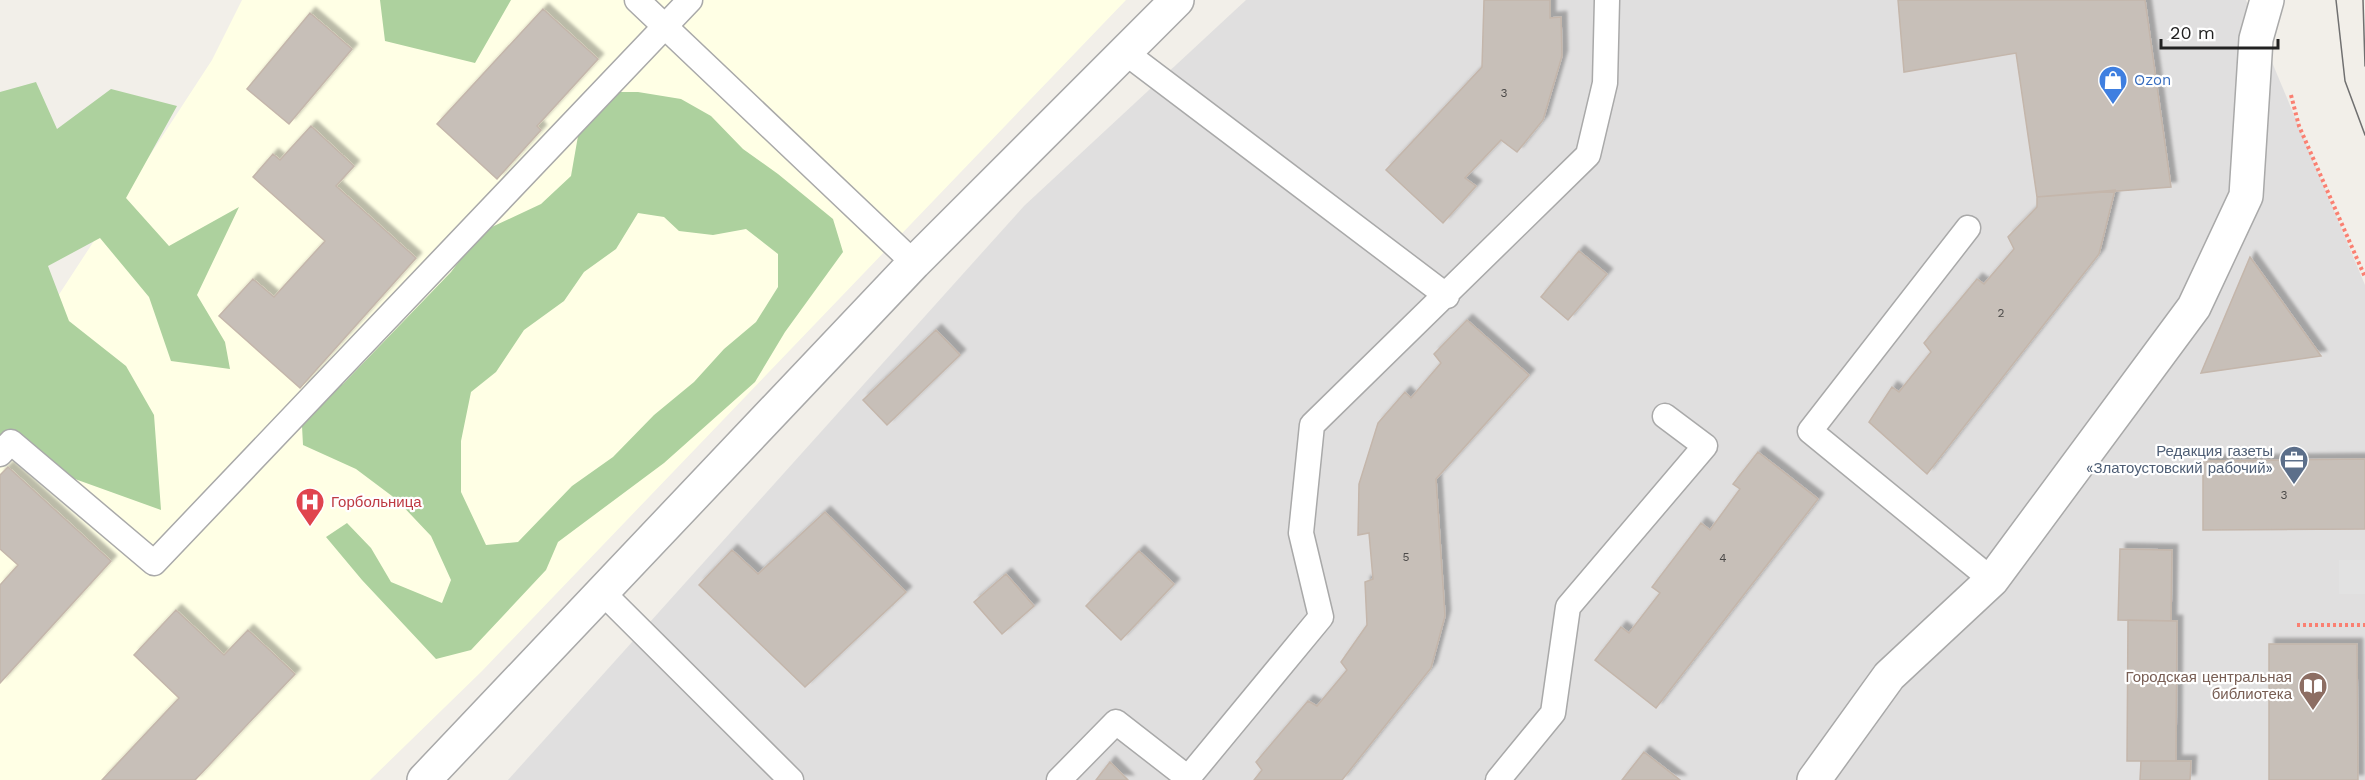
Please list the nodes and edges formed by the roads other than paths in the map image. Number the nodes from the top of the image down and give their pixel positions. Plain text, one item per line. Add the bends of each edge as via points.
1 (637, 0) edge
2 (690, 0) edge
3 (1177, 0) edge
4 (1607, 0) edge
5 (2267, 0) edge
6 (664, 26) junction
7 (1126, 53) junction
8 (1968, 228) dead end
9 (914, 263) junction
10 (1447, 296) junction
11 (1665, 416) dead end
12 (0, 454) edge
13 (1992, 580) junction
14 (602, 592) junction
15 (424, 780) edge
16 (791, 780) edge
17 (1059, 780) edge
18 (1498, 780) edge
19 (1814, 780) edge

1 - 6 lane
2 - 6 lane
3 - 7 street
4 - 10 lane via 1605,83 1588,155
5 - 13 street via 2256,39 2246,196 2194,307
6 - 9 lane
6 - 12 lane via 154,563 11,442
7 - 9 street
7 - 10 lane
8 - 13 lane via 1810,431
9 - 14 street
10 - 17 lane via 1312,426 1301,533 1321,618 1188,778 1116,722
11 - 18 lane via 1705,446 1568,607 1553,714
13 - 19 street via 1889,676
14 - 15 street
14 - 16 lane

